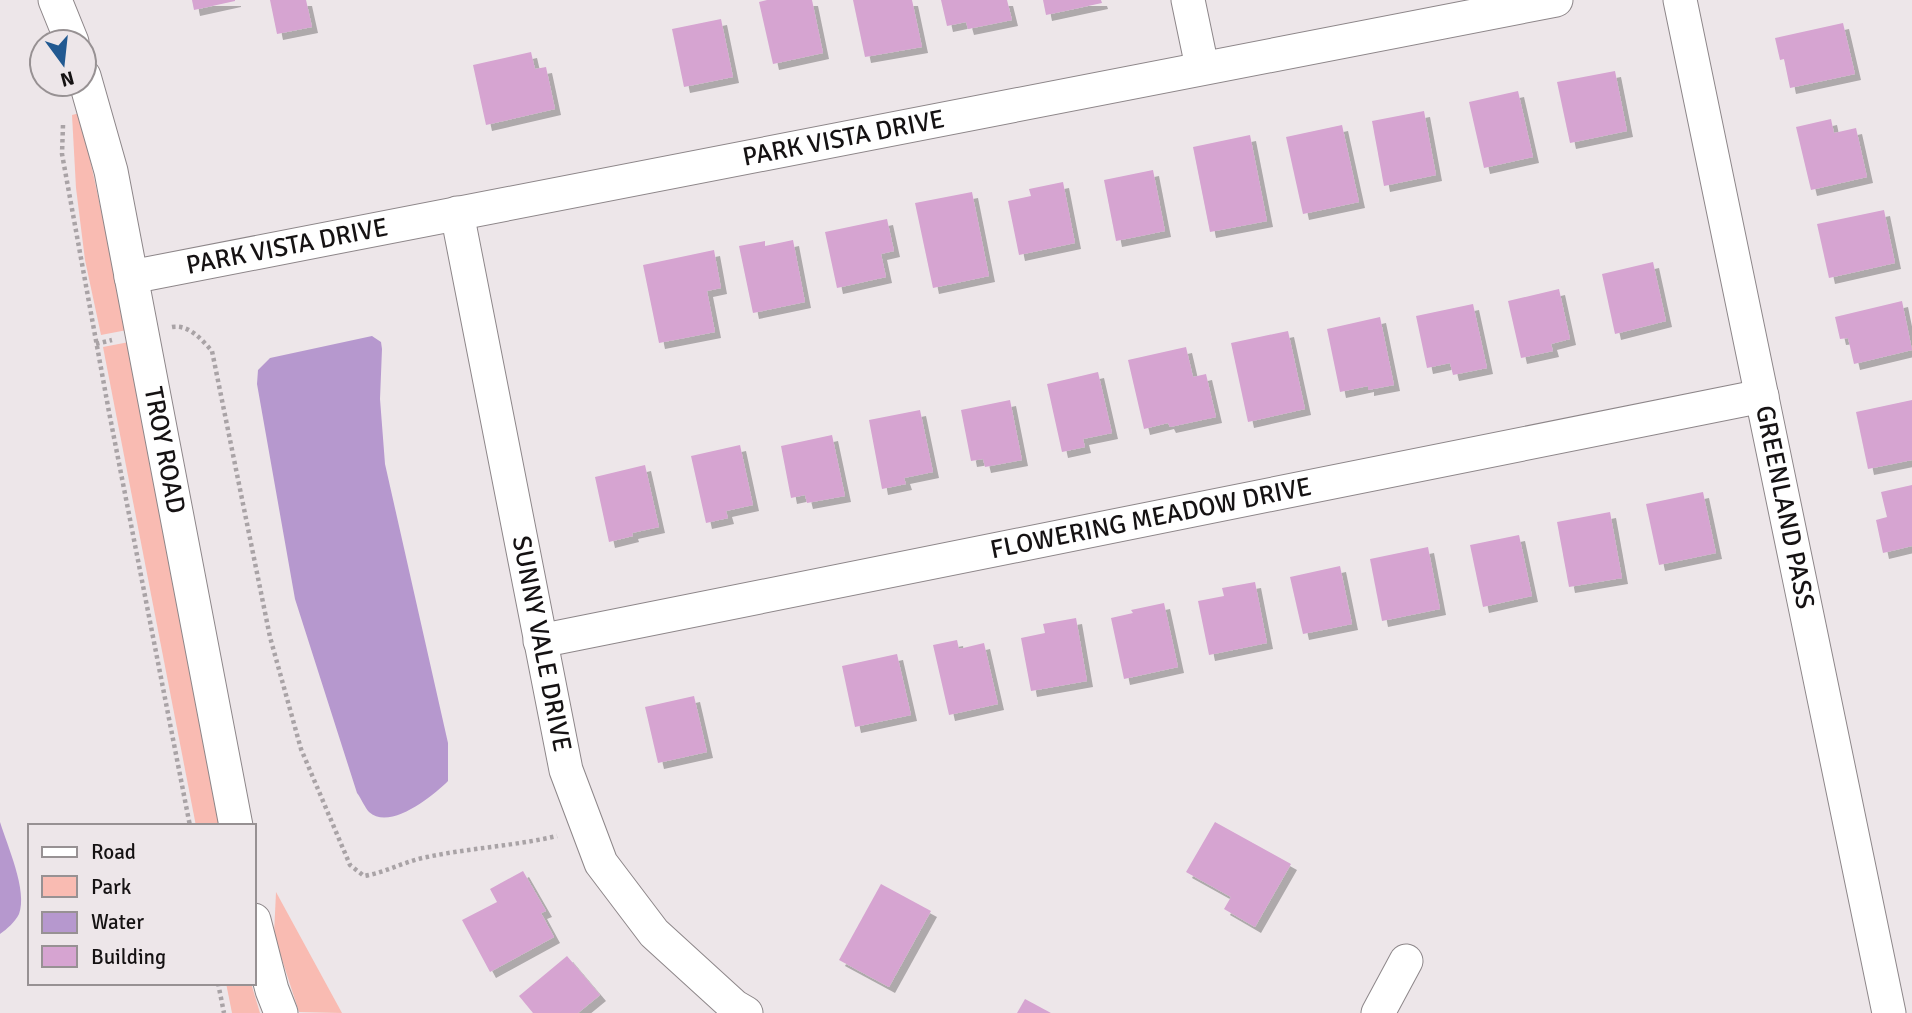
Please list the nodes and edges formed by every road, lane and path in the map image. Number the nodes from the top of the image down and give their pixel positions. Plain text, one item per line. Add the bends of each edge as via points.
1 (55, 0) edge
2 (1188, 0) edge
3 (1556, 0) edge
4 (1680, 0) edge
5 (66, 28) edge
6 (1202, 67) junction
7 (64, 98) edge
8 (90, 98) edge
9 (457, 213) junction
10 (131, 277) junction
11 (142, 334) junction
12 (96, 344) junction
13 (1762, 396) junction
14 (540, 641) junction
15 (190, 824) edge
16 (236, 824) edge
17 (555, 837) dead end
18 (256, 928) edge
19 (1406, 961) dead end
20 (218, 985) edge
21 (223, 1013) edge
22 (281, 1013) edge
23 (746, 1013) edge
24 (1378, 1013) edge
25 (1889, 1013) edge

1 - 5 street
2 - 6 street
3 - 6 street, PARK VISTA DRIVE
4 - 13 street, GREENLAND PASS
6 - 9 street, PARK VISTA DRIVE
7 - 12 path via 62,154
8 - 10 street, TROY ROAD
9 - 10 street, PARK VISTA DRIVE
9 - 14 street, SUNNY VALE DRIVE
10 - 11 street, TROY ROAD
11 - 12 path
11 - 16 street, TROY ROAD
11 - 17 path via 177,326 196,333 212,351 274,650 301,749 350,865 364,876 450,852
12 - 15 path
13 - 14 street, FLOWERING MEADOW DRIVE
13 - 25 street, GREENLAND PASS
14 - 23 street, SUNNY VALE DRIVE via 566,770 601,863 654,933
18 - 22 street
19 - 24 street
20 - 21 path

